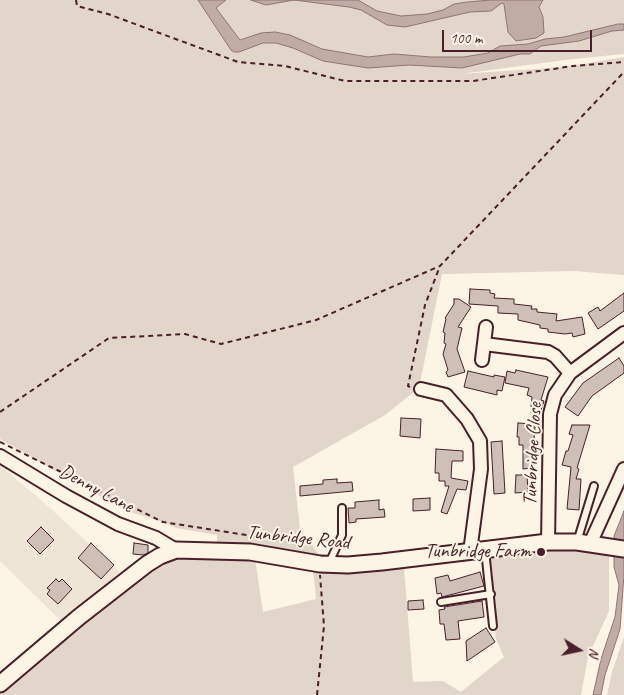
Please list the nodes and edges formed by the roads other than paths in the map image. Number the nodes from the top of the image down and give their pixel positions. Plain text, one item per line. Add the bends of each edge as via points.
1 (486, 327) dead end
2 (624, 333) edge
3 (484, 344) junction
4 (482, 360) dead end
5 (570, 373) junction
6 (421, 389) road end
7 (0, 456) edge
8 (624, 469) edge
9 (594, 486) dead end
10 (342, 508) dead end
11 (548, 542) junction
12 (584, 543) junction
13 (617, 548) edge
14 (176, 550) junction
15 (478, 551) junction
16 (324, 564) junction
17 (491, 594) junction
18 (441, 602) dead end
19 (494, 626) dead end
20 (0, 684) edge

1 - 3 street
2 - 5 street, Tunbridge Close
3 - 4 street
3 - 5 street via 548,352
5 - 11 street, Tunbridge Close via 555,395 550,414
6 - 15 street via 446,394 467,418 480,441
7 - 14 street, Denny Lane via 109,519
8 - 12 street
9 - 12 lane
10 - 16 lane via 342,535
11 - 12 street, Tunbridge Road
11 - 15 street, Tunbridge Road
12 - 13 street, Tunbridge Road
14 - 16 street, Tunbridge Road via 250,552
14 - 20 street via 147,564 78,617
15 - 16 street, Tunbridge Road via 382,562
15 - 17 lane
17 - 18 lane
17 - 19 lane

